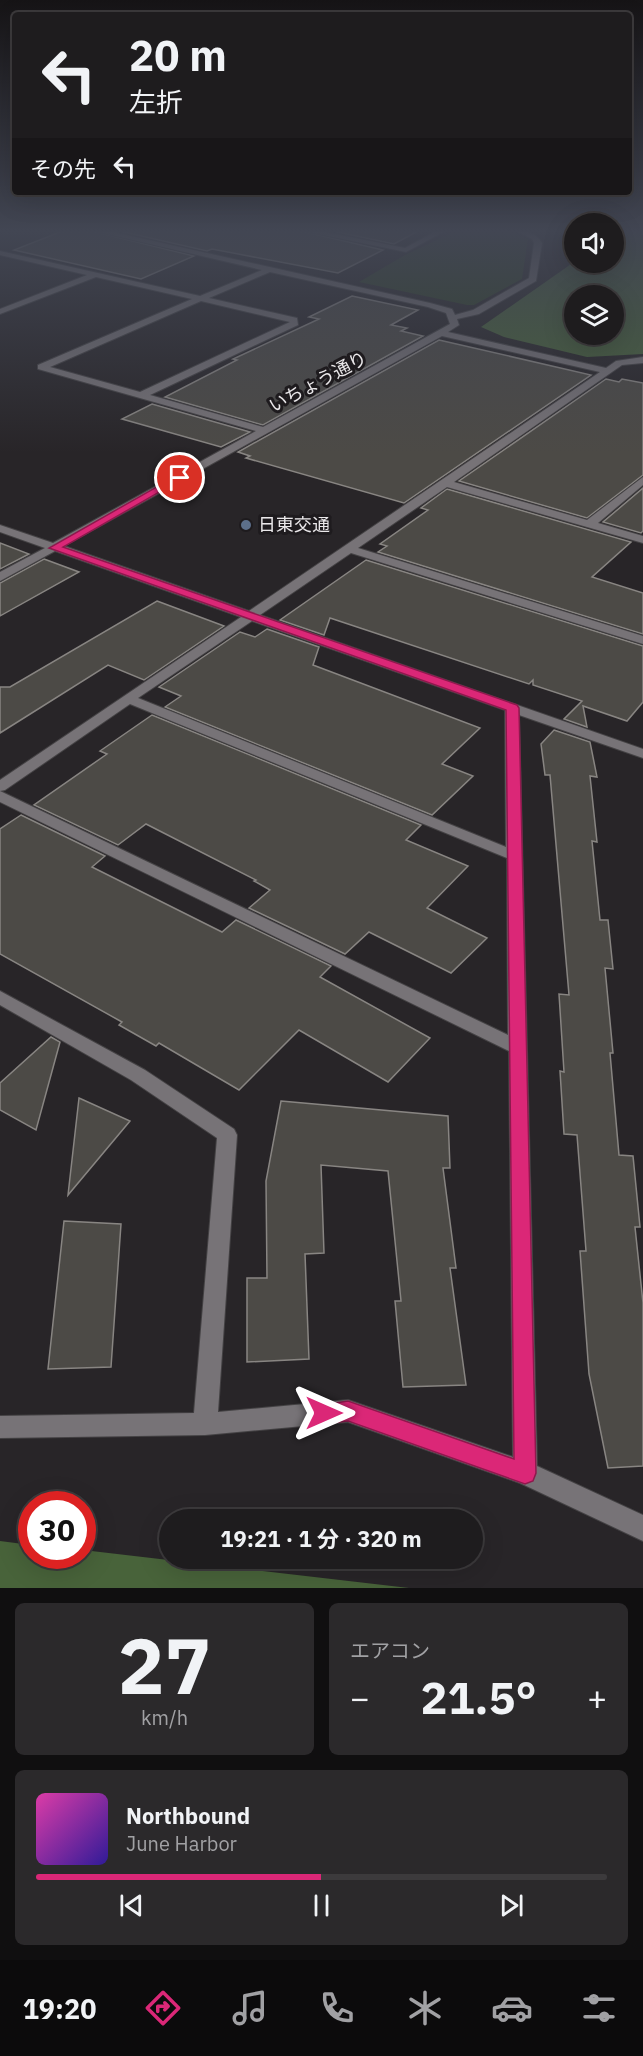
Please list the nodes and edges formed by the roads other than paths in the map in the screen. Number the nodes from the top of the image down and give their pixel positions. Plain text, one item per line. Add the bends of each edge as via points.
1 (20, 304) edge
2 (189, 304) edge
3 (224, 304) edge
4 (426, 304) edge
5 (490, 304) edge
6 (0, 312) edge
7 (452, 318) junction
8 (441, 333) junction
9 (643, 360) edge
10 (608, 371) junction
11 (141, 396) junction
12 (262, 430) junction
13 (643, 480) edge
14 (446, 483) junction
15 (590, 524) junction
16 (0, 528) edge
17 (643, 540) edge
18 (54, 548) junction
19 (348, 548) junction
20 (0, 577) edge
21 (248, 617) junction
22 (643, 640) edge
23 (128, 699) junction
24 (512, 708) junction
25 (643, 754) edge
26 (0, 787) edge
27 (0, 796) edge
28 (515, 856) junction
29 (0, 997) edge
30 (518, 1048) junction
31 (205, 1424) junction
32 (0, 1427) edge
33 (525, 1473) junction
34 (643, 1528) edge

1 - 6 street
2 - 11 street via 41,367
3 - 11 street via 295,323
4 - 7 street via 448,311
5 - 7 street
7 - 8 street, いちょう通り via 455,325
8 - 10 street
8 - 12 street, いちょう通り
9 - 10 street via 620,363
10 - 14 street
11 - 12 street
12 - 18 street, いちょう通り
13 - 15 street
14 - 15 street
14 - 19 street
15 - 17 street
16 - 18 street
18 - 20 street, いちょう通り
18 - 21 street
19 - 21 street
19 - 22 street
21 - 23 street
21 - 24 street
23 - 26 street
23 - 28 street
24 - 25 street
24 - 28 street
27 - 30 street
28 - 30 street
29 - 31 street via 138,1075 227,1135
30 - 33 street
31 - 32 street
31 - 33 street via 348,1411
33 - 34 street

